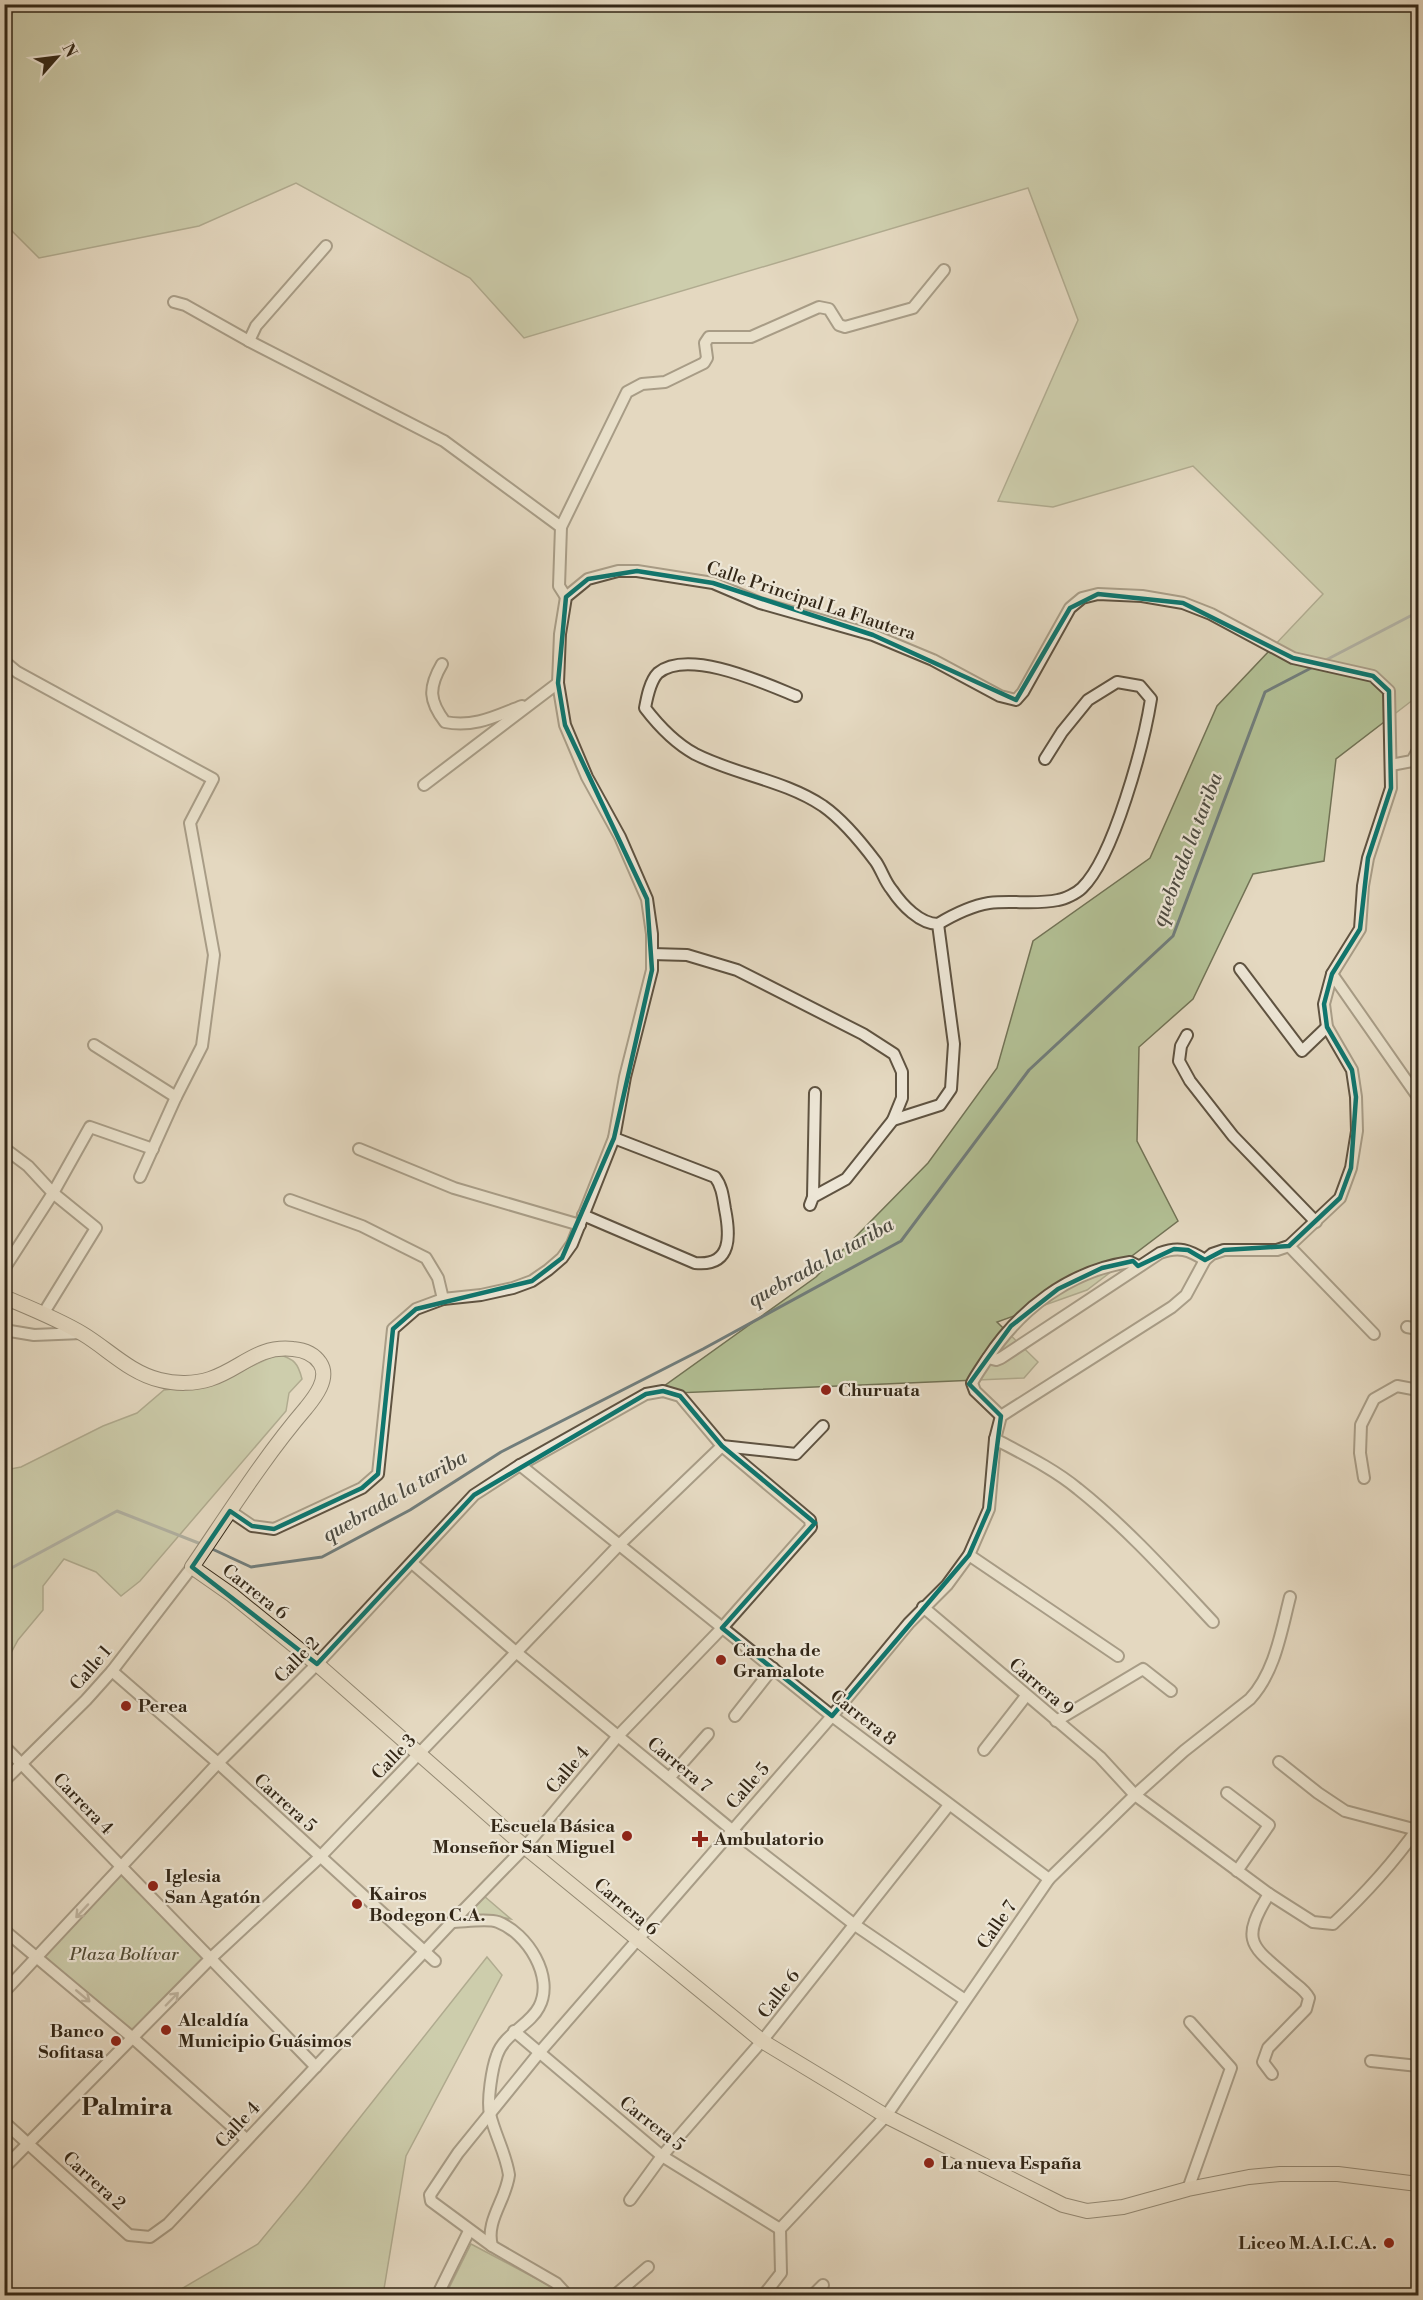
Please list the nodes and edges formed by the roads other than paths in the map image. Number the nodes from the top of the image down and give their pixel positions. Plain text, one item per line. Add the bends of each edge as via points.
1 (326, 246) dead end
2 (945, 270) dead end
3 (174, 302) dead end
4 (249, 341) junction
5 (561, 527) junction
6 (566, 597) junction
7 (4, 661) edge
8 (442, 664) dead end
9 (558, 683) junction
10 (796, 696) dead end
11 (534, 702) junction
12 (1419, 750) edge
13 (1045, 759) dead end
14 (1390, 765) junction
15 (424, 785) dead end
16 (938, 924) junction
17 (652, 954) junction
18 (1240, 969) dead end
19 (1332, 974) junction
20 (1327, 1028) junction
21 (1187, 1035) dead end
22 (94, 1045) dead end
23 (815, 1093) dead end
24 (176, 1097) junction
25 (1419, 1097) edge
26 (893, 1120) junction
27 (614, 1138) junction
28 (4, 1148) edge
29 (153, 1149) junction
30 (359, 1149) dead end
31 (140, 1177) dead end
32 (53, 1193) junction
33 (290, 1200) dead end
34 (581, 1220) junction
35 (1316, 1222) junction
36 (1289, 1246) junction
37 (1205, 1260) junction
38 (1138, 1266) junction
39 (4, 1269) edge
40 (4, 1297) edge
41 (443, 1299) junction
42 (43, 1314) junction
43 (1407, 1327) dead end
44 (1419, 1329) edge
45 (4, 1330) edge
46 (82, 1333) junction
47 (1374, 1334) dead end
48 (988, 1358) junction
49 (1419, 1390) edge
50 (1001, 1416) junction
51 (823, 1426) dead end
52 (996, 1436) junction
53 (722, 1446) junction
54 (520, 1465) junction
55 (1364, 1478) dead end
56 (230, 1511) junction
57 (619, 1545) junction
58 (969, 1555) junction
59 (412, 1563) junction
60 (192, 1567) junction
61 (1290, 1597) dead end
62 (923, 1607) junction
63 (1213, 1622) dead end
64 (722, 1628) junction
65 (517, 1653) junction
66 (1118, 1656) dead end
67 (317, 1664) junction
68 (773, 1668) junction
69 (112, 1671) junction
70 (1171, 1691) dead end
71 (1026, 1696) junction
72 (735, 1716) dead end
73 (832, 1716) junction
74 (1056, 1721) junction
75 (708, 1734) dead end
76 (618, 1736) junction
77 (4, 1746) edge
78 (984, 1750) dead end
79 (420, 1755) junction
80 (1280, 1762) dead end
81 (218, 1763) junction
82 (22, 1764) junction
83 (669, 1777) junction
84 (4, 1781) edge
85 (1227, 1793) dead end
86 (1135, 1794) junction
87 (949, 1805) junction
88 (1418, 1829) edge
89 (732, 1830) junction
90 (525, 1847) junction
91 (320, 1857) junction
92 (121, 1868) junction
93 (1237, 1871) junction
94 (1049, 1879) junction
95 (1269, 1894) junction
96 (452, 1922) junction
97 (855, 1925) junction
98 (4, 1930) edge
99 (638, 1940) junction
100 (425, 1951) junction
101 (211, 1958) junction
102 (38, 1959) junction
103 (435, 1961) dead end
104 (4, 1992) edge
105 (965, 2000) junction
106 (1190, 2022) dead end
107 (514, 2031) junction
108 (134, 2039) junction
109 (762, 2041) junction
110 (539, 2053) junction
111 (1371, 2061) dead end
112 (1419, 2066) edge
113 (316, 2067) junction
114 (1272, 2074) dead end
115 (490, 2113) junction
116 (886, 2116) junction
117 (4, 2122) edge
118 (246, 2139) junction
119 (28, 2144) junction
120 (662, 2156) junction
121 (4, 2168) edge
122 (1419, 2184) edge
123 (1188, 2189) junction
124 (630, 2200) dead end
125 (168, 2224) joint
126 (780, 2229) junction
127 (469, 2231) junction
128 (492, 2246) junction
129 (648, 2267) dead end
130 (823, 2285) dead end
131 (437, 2295) edge
132 (567, 2295) edge
133 (614, 2295) edge
134 (763, 2295) edge
135 (812, 2295) edge

1 - 4 street via 256,326
2 - 5 street via 913,308 845,327 839,325 829,309 819,307 751,337 710,337 705,343 704,363 665,382 642,384 627,392
3 - 4 street
4 - 5 street via 444,441
5 - 6 street via 559,586
6 - 9 street
6 - 14 street, Calle Principal La Flautera via 588,579 618,571 713,583 760,603 873,635 1016,700 1070,608 1082,598 1098,594 1142,596 1183,603 1293,658 1373,676 1389,691
7 - 24 street via 17,672 213,780 190,823 214,956 202,1046
8 - 11 street via 432,681 432,694 435,709 445,722 459,725 493,719
9 - 11 street
9 - 17 street via 565,725 647,899
10 - 16 street via 749,677 693,664 673,666 657,674 645,708 659,727 694,753 778,783 823,806 878,864 892,891 913,913 929,924
11 - 15 street
12 - 14 street via 1412,761
13 - 16 street via 1088,700 1117,682 1140,686 1151,699 1147,724 1109,844 1082,888 1060,900 989,903 964,910
14 - 19 street via 1390,788 1368,858 1359,929
16 - 26 street via 954,1044 951,1089 940,1105
17 - 26 street via 687,955 737,970 863,1034 894,1054 902,1072 902,1098
17 - 27 street via 652,970
18 - 20 street via 1302,1052
19 - 20 street via 1324,1004
19 - 25 street
20 - 35 street via 1352,1070 1357,1131 1352,1168 1340,1198
21 - 35 street via 1179,1061 1190,1081 1233,1136
22 - 24 street
23 - 26 street via 811,1201 846,1179
24 - 29 street
27 - 34 street
27 - 34 street via 715,1177 721,1188 728,1242 720,1257 695,1263
28 - 32 street
29 - 31 street
29 - 32 street via 90,1127
30 - 34 street via 454,1188
32 - 39 street
32 - 42 street via 96,1228
33 - 41 street via 362,1226 426,1258 438,1278
34 - 41 street via 562,1258 532,1281 482,1295
35 - 36 street
36 - 37 street via 1277,1250 1224,1250
36 - 47 street
37 - 38 street via 1188,1250 1174,1249
37 - 50 street via 1186,1295 1172,1307
38 - 48 street via 1001,1358
38 - 48 street via 1130,1262 1101,1268 1058,1289 1021,1316
40 - 42 main road
41 - 56 street via 416,1309 393,1329 378,1474 362,1488 274,1529 252,1526
42 - 46 main road
43 - 44 street
45 - 46 street via 34,1335
46 - 56 main road via 139,1373 161,1381 210,1380 260,1353 279,1348 312,1354 322,1366 319,1392
48 - 50 street via 973,1386
49 - 55 street via 1397,1386 1374,1399 1361,1425
50 - 52 street, Calle 5
51 - 53 street via 796,1454
52 - 58 street, Calle 5 via 989,1509
52 - 63 street via 1077,1488 1154,1558
53 - 54 street, Calle 2 via 680,1396 663,1391 646,1394
53 - 57 street, Calle 3
53 - 64 street, Calle 4 via 811,1522 811,1527
54 - 57 street, Carrera 8
54 - 59 street, Calle 2 via 474,1495
56 - 60 main road
57 - 64 street, Carrera 8
57 - 65 street, Calle 3
58 - 62 street, Calle 5 via 947,1585
58 - 66 street
59 - 65 street, Carrera 7
59 - 67 street, Calle 2
60 - 67 main road, Carrera 6 via 232,1594
60 - 69 street, Calle 1
61 - 86 street, Calle 7 via 1278,1646 1258,1691
62 - 71 street, Carrera 9
62 - 73 street, Calle 5
64 - 68 street, Carrera 8
64 - 76 street, Calle 4
65 - 76 street, Carrera 7
65 - 79 street, Calle 3
67 - 79 main road, Carrera 6
67 - 81 street, Calle 2
68 - 72 street
68 - 73 street, Carrera 8
69 - 81 street, Carrera 5
69 - 82 street, Calle 1
70 - 74 street via 1143,1669
71 - 74 street, Carrera 9
71 - 78 street
73 - 87 street, Carrera 8
73 - 89 street, Calle 5
74 - 86 street, Carrera 9 via 1100,1757
75 - 83 street
76 - 83 street, Carrera 7
76 - 90 street, Calle 4
77 - 82 street, Carrera 4
79 - 90 main road, Carrera 6
79 - 91 street, Calle 3
80 - 88 street via 1345,1811
81 - 91 street, Carrera 5
81 - 92 street, Calle 2
82 - 84 street, Calle 1
82 - 92 street, Carrera 4
83 - 89 street, Carrera 7
85 - 93 street via 1269,1825
86 - 93 street, Carrera 9
86 - 94 street, Calle 7
87 - 94 street, Carrera 8
87 - 97 street, Calle 6
88 - 95 street, Carrera 9 via 1333,1923 1313,1922
89 - 97 street, Carrera 7
89 - 99 street, Calle 5
90 - 96 street, Calle 4
90 - 99 main road, Carrera 6
91 - 100 street, Carrera 5
91 - 101 street, Calle 3
92 - 101 street, Carrera 4
92 -> 102 street, Calle 2
93 - 95 street, Carrera 9
94 - 105 street, Calle 7
95 - 114 street via 1252,1925 1253,1941 1309,1998 1306,2009 1268,2048 1263,2062
96 - 100 street, Calle 4
96 - 107 street via 497,1921 524,1940 540,1965 546,1992 538,2010
97 - 105 street, Carrera 7
97 - 109 street, Calle 6
98 - 102 street
99 - 109 main road, Carrera 6
99 - 110 street, Calle 5
100 - 103 street, Carrera 5
100 - 113 street, Calle 4
108 -> 101 street, Calle 3
101 - 113 street
102 - 104 street, Calle 2
102 -> 108 street
105 - 116 street, Calle 7
106 - 123 street via 1231,2068
107 - 110 street, Carrera 5
107 - 115 street via 497,2053
108 - 118 street
108 - 119 street, Calle 3
109 - 116 main road, Carrera 6
109 - 120 street, Calle 6
110 - 115 street, Calle 5
110 - 120 street, Carrera 5
111 - 112 street
113 - 118 street, Calle 4
115 - 127 street, Calle 5 via 430,2195 431,2201
115 - 128 street via 509,2175 490,2226
116 - 123 main road, Carrera 6 via 1064,2205 1087,2211 1123,2207
116 - 126 street, Calle 7
117 - 119 street, Carrera 2
118 - 125 street, Calle 4
119 - 121 street, Calle 3
119 - 125 street, Carrera 2 via 129,2235 150,2237
120 - 124 street, Calle 6
120 - 126 street, Carrera 5
122 - 123 main road, Carrera 6 via 1338,2174 1280,2174
126 - 134 street via 781,2273
127 - 128 street
127 - 131 street
128 - 132 street via 551,2280
129 - 133 street
130 - 135 street

